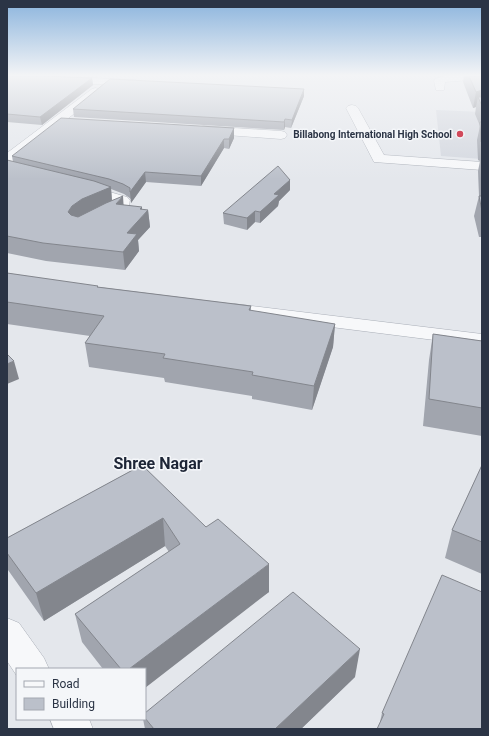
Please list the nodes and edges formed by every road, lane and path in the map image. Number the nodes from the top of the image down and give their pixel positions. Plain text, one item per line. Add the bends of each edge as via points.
1 (72, 110) edge
2 (353, 110) edge
3 (59, 121) junction
4 (75, 122) edge
5 (194, 130) edge
6 (281, 135) dead end
7 (482, 166) edge
8 (9, 167) edge
9 (66, 184) edge
10 (94, 220) edge
11 (221, 308) edge
12 (482, 340) edge
13 (7, 633) edge
14 (31, 668) edge
15 (69, 720) edge
16 (75, 729) edge

1 - 3 street
2 - 7 street via 379,159
3 - 4 street
3 - 8 street
5 - 6 street
9 - 10 street via 122,200 121,207
11 - 12 street
13 - 14 street
15 - 16 street

